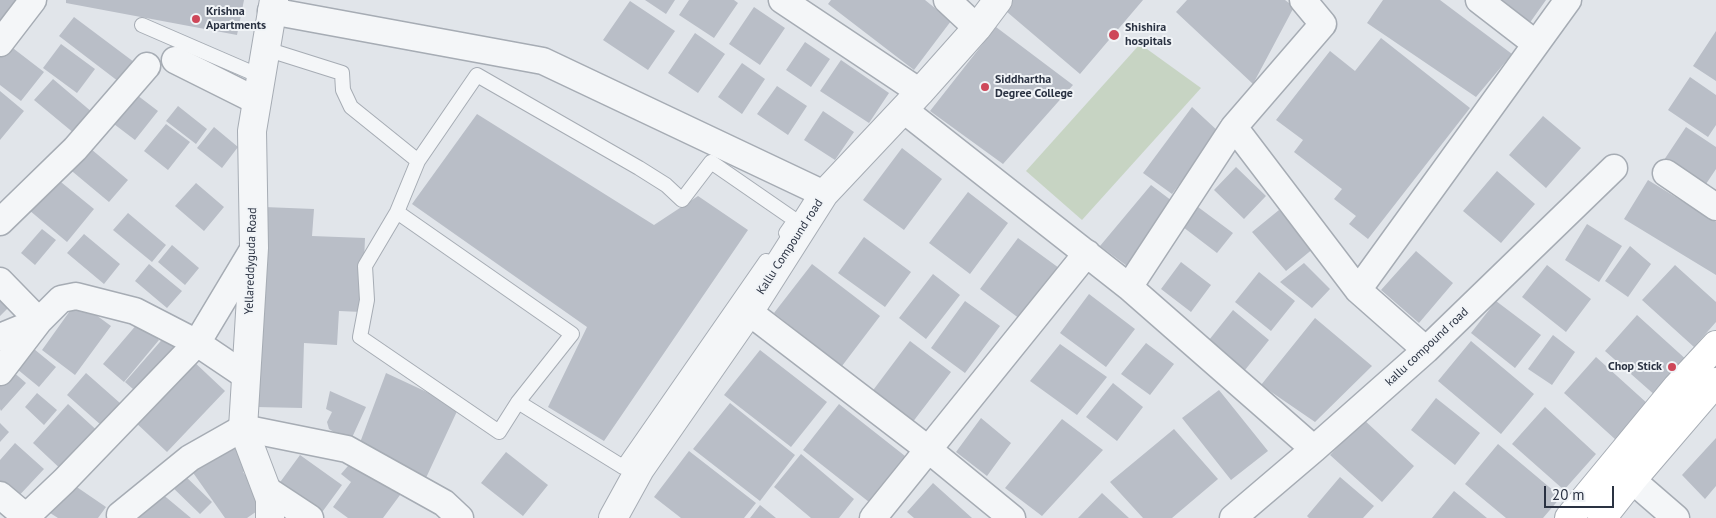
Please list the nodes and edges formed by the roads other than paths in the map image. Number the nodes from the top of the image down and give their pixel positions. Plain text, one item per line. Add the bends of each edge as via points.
1 (33, 0) edge
2 (782, 0) edge
3 (947, 0) edge
4 (998, 0) edge
5 (1303, 0) edge
6 (1479, 0) edge
7 (1552, 0) edge
8 (1568, 0) edge
9 (272, 6) edge
10 (142, 25) dead end
11 (977, 28) junction
12 (1531, 40) junction
13 (0, 43) edge
14 (266, 49) junction
15 (175, 60) dead end
16 (147, 66) dead end
17 (259, 89) junction
18 (912, 101) junction
19 (1234, 126) junction
20 (418, 161) junction
21 (1614, 168) dead end
22 (1666, 173) dead end
23 (824, 194) junction
24 (1716, 207) edge
25 (396, 212) junction
26 (0, 222) edge
27 (254, 248) junction
28 (1088, 253) junction
29 (0, 281) edge
30 (1129, 287) junction
31 (1358, 290) junction
32 (749, 312) junction
33 (39, 322) junction
34 (0, 338) edge
35 (196, 343) junction
36 (1716, 345) edge
37 (1426, 350) junction
38 (0, 372) edge
39 (246, 376) junction
40 (1712, 396) edge
41 (518, 402) junction
42 (243, 428) junction
43 (1314, 449) junction
44 (929, 450) junction
45 (1632, 480) junction
46 (266, 489) junction
47 (0, 495) edge
48 (26, 517) edge
49 (124, 518) edge
50 (270, 518) edge
51 (310, 518) edge
52 (460, 518) edge
53 (613, 518) edge
54 (873, 518) edge
55 (1012, 518) edge
56 (1233, 518) edge
57 (1569, 518) edge
58 (1602, 518) edge
59 (1676, 518) edge

1 - 13 street
2 - 18 street
3 - 11 street
4 - 11 street, Kallu Compound road
5 - 19 street via 1323,24
6 - 12 street
7 - 12 street
8 - 12 street
9 - 14 street, Yellareddyguda Road
9 - 23 street via 543,61
10 - 17 lane
11 - 18 street, Kallu Compound road
12 - 31 street
14 - 17 street, Yellareddyguda Road
14 - 20 lane via 342,74 343,90 351,107
15 - 17 street
16 - 26 street via 75,149
17 - 27 street, Yellareddyguda Road via 252,131
18 - 23 street, Kallu Compound road
18 - 28 street
19 - 30 street
19 - 31 street
20 - 25 lane
20 - 41 lane via 477,75 666,184 682,200 711,162 795,220 623,467
21 - 37 street, kallu compound road
22 - 24 street
23 - 32 street, Kallu Compound road
25 - 41 lane via 572,334
25 - 41 lane via 365,266 367,300 360,338 499,432
27 - 35 street
27 - 39 street, Yellareddyguda Road
28 - 30 street
28 - 44 street
29 - 33 street
30 - 43 street
31 - 37 street
32 - 44 street
32 - 53 street, Kallu Compound road via 640,469
33 - 34 street
33 - 35 street via 61,299 76,296 135,311
33 - 38 street
35 - 39 street
35 - 48 street
36 - 57 main road via 1677,387
37 - 43 street, kallu compound road
39 - 42 street, Yellareddyguda Road
40 - 45 main road
42 - 46 street, Yellareddyguda Road
42 - 49 street via 190,458 120,515
42 - 52 street via 346,449 444,503
43 - 56 street, kallu compound road
44 - 54 street
44 - 55 street
45 - 58 main road
45 - 59 street
46 - 50 street, Yellareddyguda Road via 270,499
46 - 51 street
47 - 48 street

